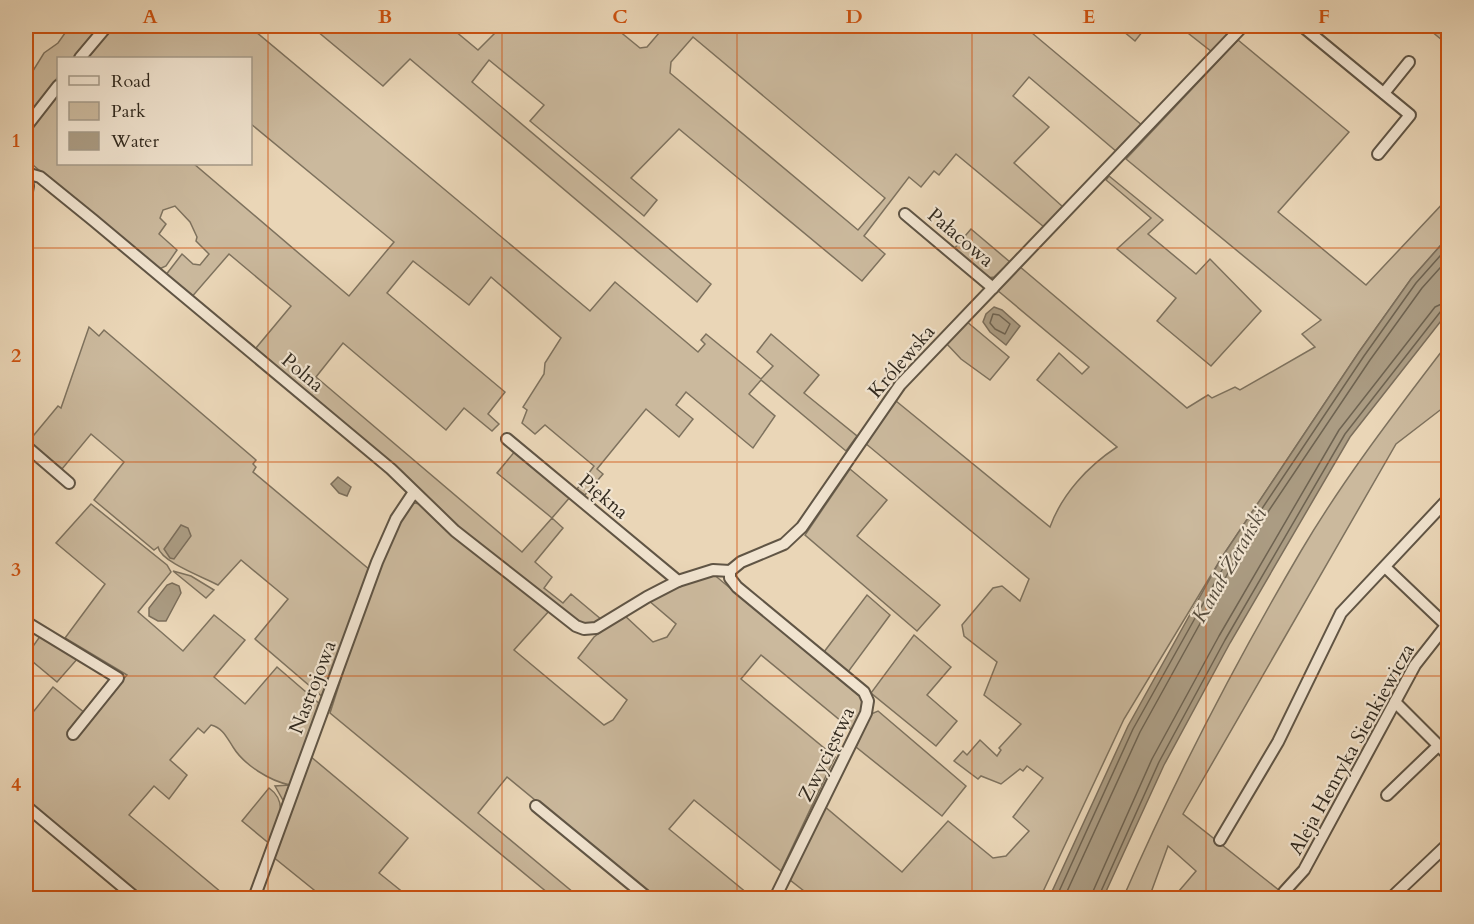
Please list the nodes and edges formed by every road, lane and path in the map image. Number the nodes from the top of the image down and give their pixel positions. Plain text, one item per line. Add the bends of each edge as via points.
1 (107, 26) edge
2 (1243, 26) edge
3 (1302, 26) edge
4 (81, 57) edge
5 (1409, 62) dead end
6 (57, 87) edge
7 (1384, 93) junction
8 (26, 127) edge
9 (1378, 154) dead end
10 (26, 173) edge
11 (26, 197) edge
12 (905, 214) dead end
13 (993, 288) junction
14 (507, 439) dead end
15 (26, 447) edge
16 (69, 483) dead end
17 (414, 492) junction
18 (1449, 500) edge
19 (1385, 567) junction
20 (730, 571) junction
21 (678, 581) junction
22 (551, 608) joint
23 (26, 622) edge
24 (1447, 624) edge
25 (1395, 702) junction
26 (73, 734) dead end
27 (1439, 745) junction
28 (1449, 755) edge
29 (1387, 795) dead end
30 (26, 806) edge
31 (536, 806) dead end
32 (1220, 840) dead end
33 (1449, 844) edge
34 (1284, 892) dead end
35 (136, 898) edge
36 (254, 898) edge
37 (648, 898) edge
38 (775, 898) edge
39 (1391, 898) edge

1 - 4 street
2 - 13 street, Królewska
3 - 7 street
5 - 7 street
6 - 8 street
7 - 9 street via 1410,116
10 - 11 street
10 - 17 street, Polna via 40,177 101,226
12 - 13 street, Pałacowa
13 - 20 street, Królewska via 900,385 802,527 784,544 741,562
14 - 21 street, Piękna
15 - 16 street
17 - 22 street, Polna via 455,531
17 - 36 street, Nastrojowa via 396,519 377,562
18 - 19 street
19 - 24 street
19 - 32 street via 1334,623 1278,742
20 - 21 street, Królewska via 713,570
20 - 38 street, Zwycięstwa via 729,578 737,587 864,692 868,701 866,713
21 - 22 street, Królewska via 591,629 576,626
23 - 26 street via 117,676 117,682
24 - 25 street, Aleja Henryka Sienkiewicza via 1414,665
25 - 27 street
25 - 34 street, Aleja Henryka Sienkiewicza via 1304,870
27 - 28 street
27 - 29 street
30 - 35 street
31 - 37 street
33 - 39 street

